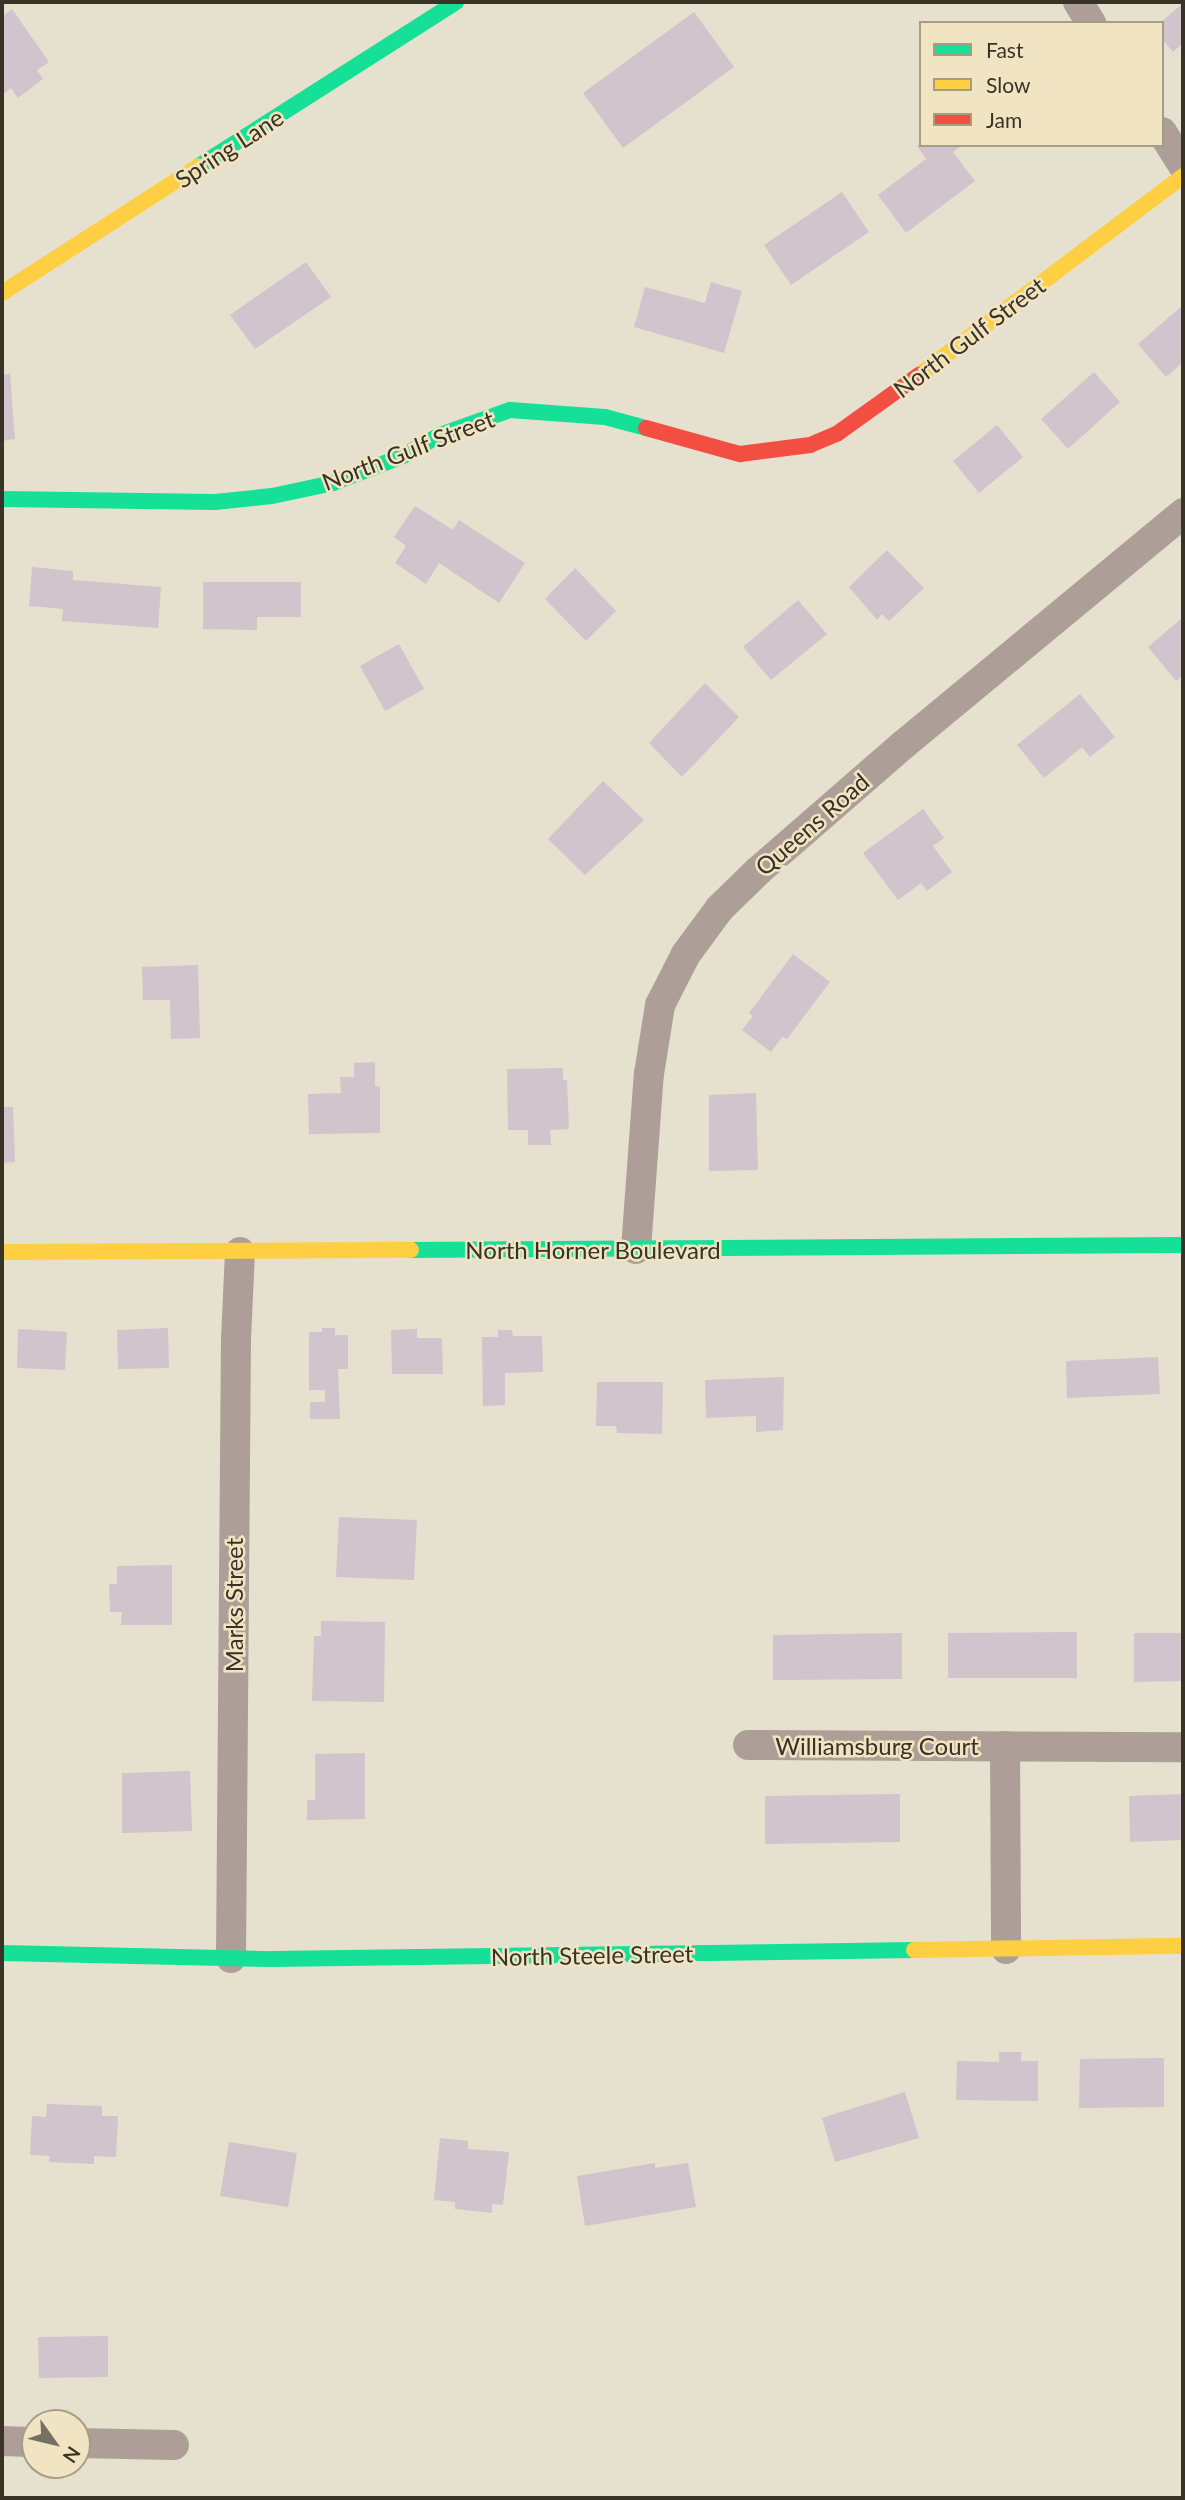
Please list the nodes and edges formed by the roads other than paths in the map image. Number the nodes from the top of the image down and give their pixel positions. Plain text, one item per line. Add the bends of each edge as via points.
1 (456, 2) edge
2 (1078, 2) edge
3 (1090, 21) edge
4 (1164, 135) edge
5 (1183, 165) edge
6 (1183, 176) edge
7 (2, 293) edge
8 (2, 499) edge
9 (1183, 513) edge
10 (1183, 1245) edge
11 (636, 1249) junction
12 (2, 1252) edge
13 (240, 1252) junction
14 (748, 1745) dead end
15 (1005, 1746) junction
16 (1183, 1747) edge
17 (1183, 1946) edge
18 (1006, 1949) junction
19 (2, 1953) edge
20 (231, 1958) junction
21 (2, 2441) edge
22 (21, 2442) edge
23 (91, 2443) edge
24 (174, 2445) dead end

1 - 7 street, Spring Lane
2 - 3 street
4 - 5 street
6 - 8 street, North Gulf Street via 898,391 838,433 810,445 740,454 605,417 510,410 440,435 403,456 332,484 272,496 215,502
9 - 11 street, Queens Road via 903,745 720,908 686,954 660,1005 649,1074
10 - 11 street, North Horner Boulevard
11 - 13 street, North Horner Boulevard
12 - 13 street, North Horner Boulevard
13 - 20 street, Marks Street
14 - 15 street, Williamsburg Court
15 - 16 street, Williamsburg Court
15 - 18 street, Williamsburg Court
17 - 18 street, North Steele Street
18 - 20 street, North Steele Street
19 - 20 street, North Steele Street
21 - 22 street
23 - 24 street

